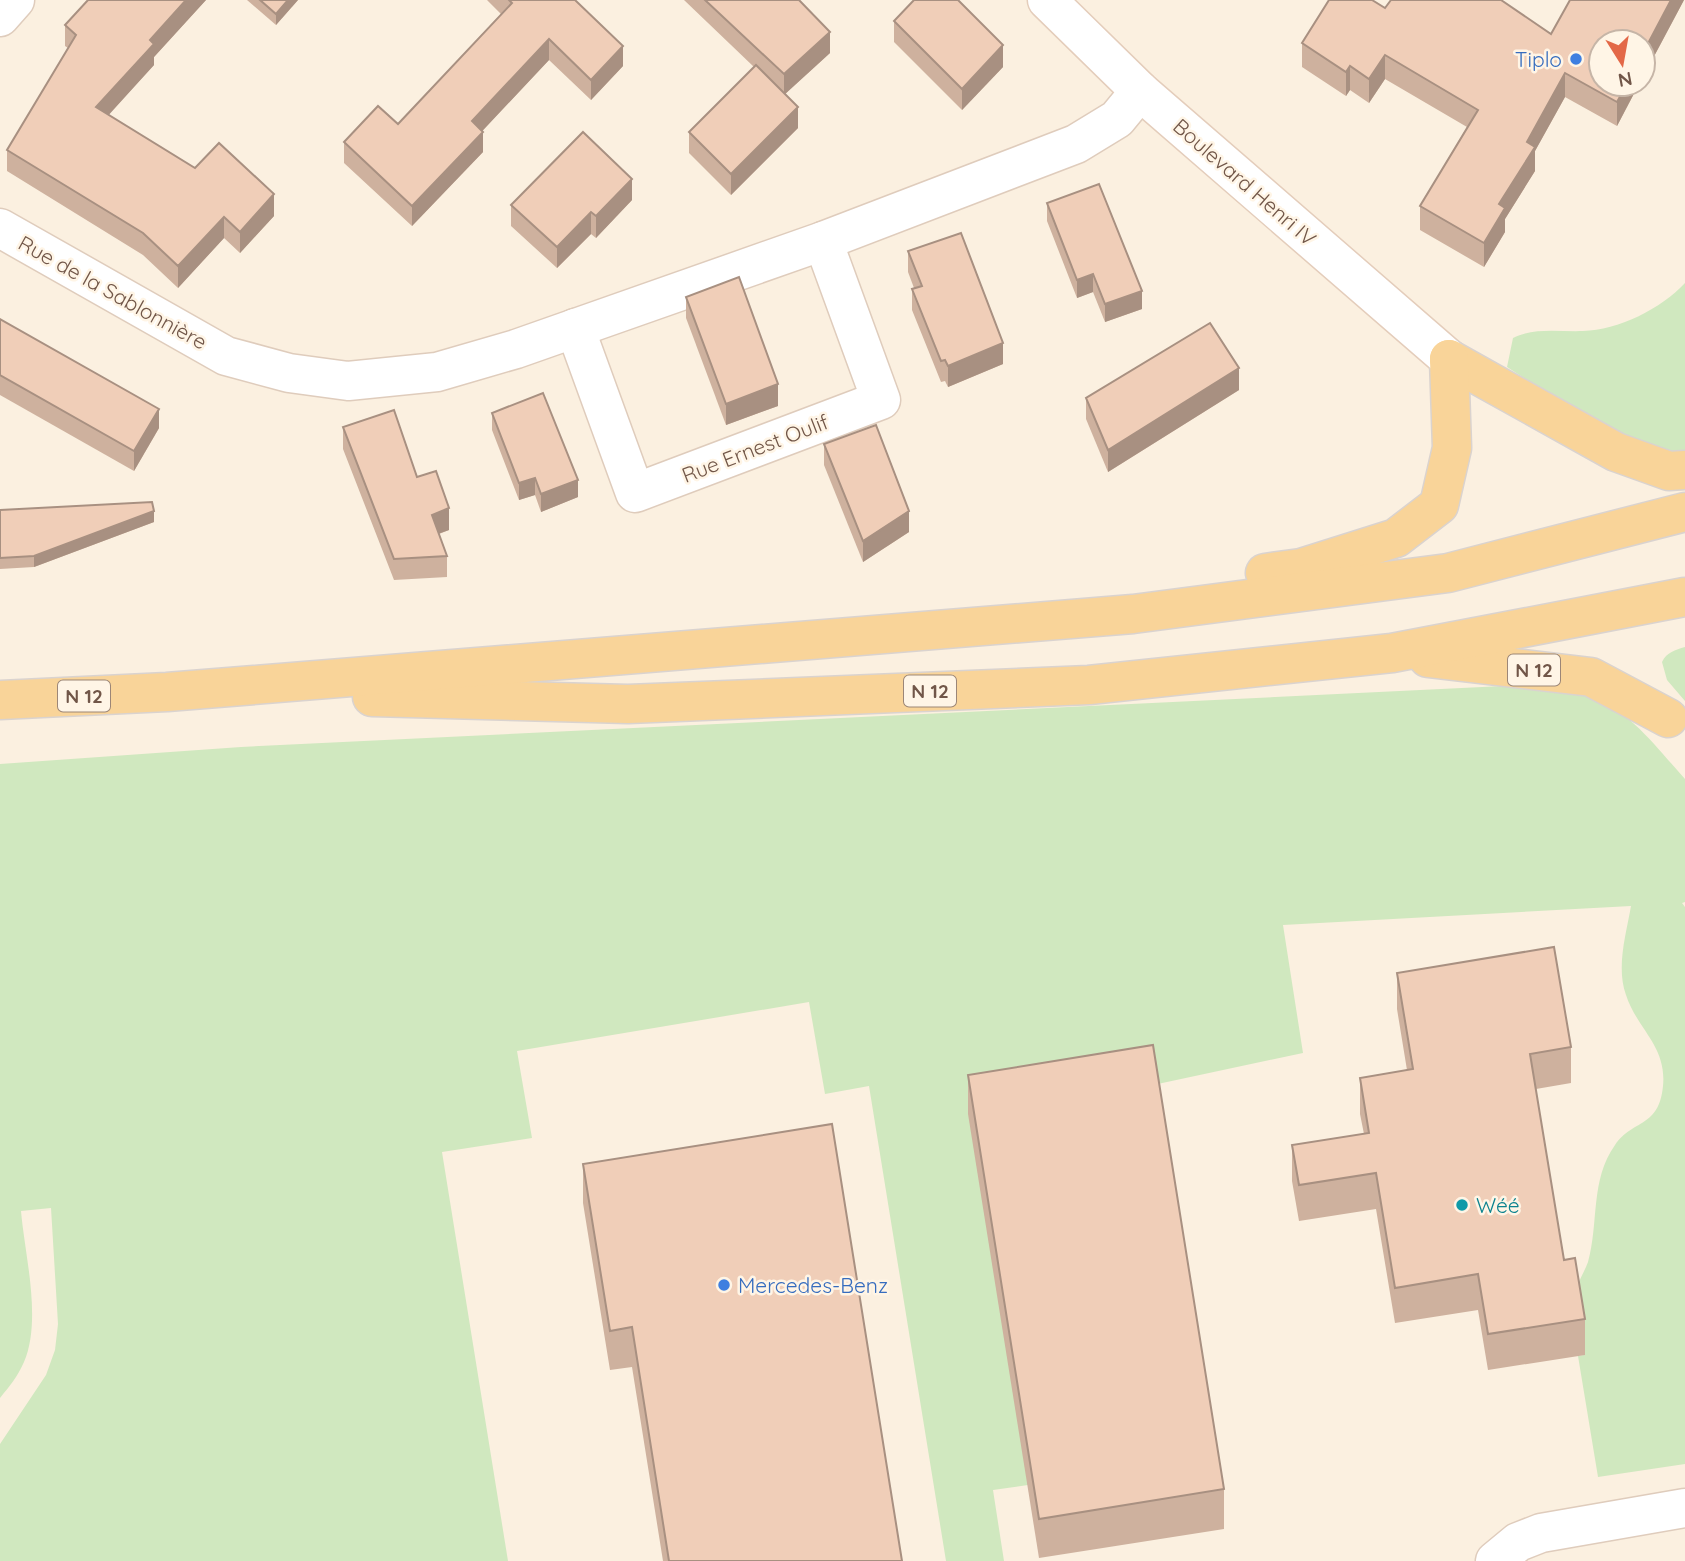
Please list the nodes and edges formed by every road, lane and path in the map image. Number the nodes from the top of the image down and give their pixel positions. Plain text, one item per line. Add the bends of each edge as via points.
1 (15, 0) edge
2 (1047, 0) edge
3 (0, 16) edge
4 (1140, 91) junction
5 (0, 228) edge
6 (823, 241) junction
7 (575, 328) junction
8 (1450, 359) junction
9 (1685, 470) edge
10 (1685, 512) edge
11 (1685, 597) edge
12 (838, 639) junction
13 (1392, 653) junction
14 (167, 692) junction
15 (0, 700) edge
16 (1676, 724) edge
17 (1685, 1508) edge
18 (1495, 1561) edge

1 - 3 street
2 - 4 street, Boulevard Henri IV
4 - 6 street via 1117,120 1076,144
4 - 8 street, Boulevard Henri IV
5 - 7 street, Rue de la Sablonnière via 226,356 289,373 348,381 438,372
6 - 7 street
6 - 7 street, Rue Ernest Oulif via 881,400 635,493
8 - 9 main road via 1616,452 1670,471
8 - 12 main road, N 12 via 1452,448 1439,505 1396,538 1301,568 1193,584 910,607
10 - 12 main road, N 12 via 1448,573 1133,614
11 - 13 main road, N 12
12 - 14 main road, N 12
13 - 14 main road, N 12 via 1089,685 628,704
13 - 16 main road, N 12 via 1591,677
14 - 15 main road, N 12
17 - 18 street via 1541,1533 1518,1542

